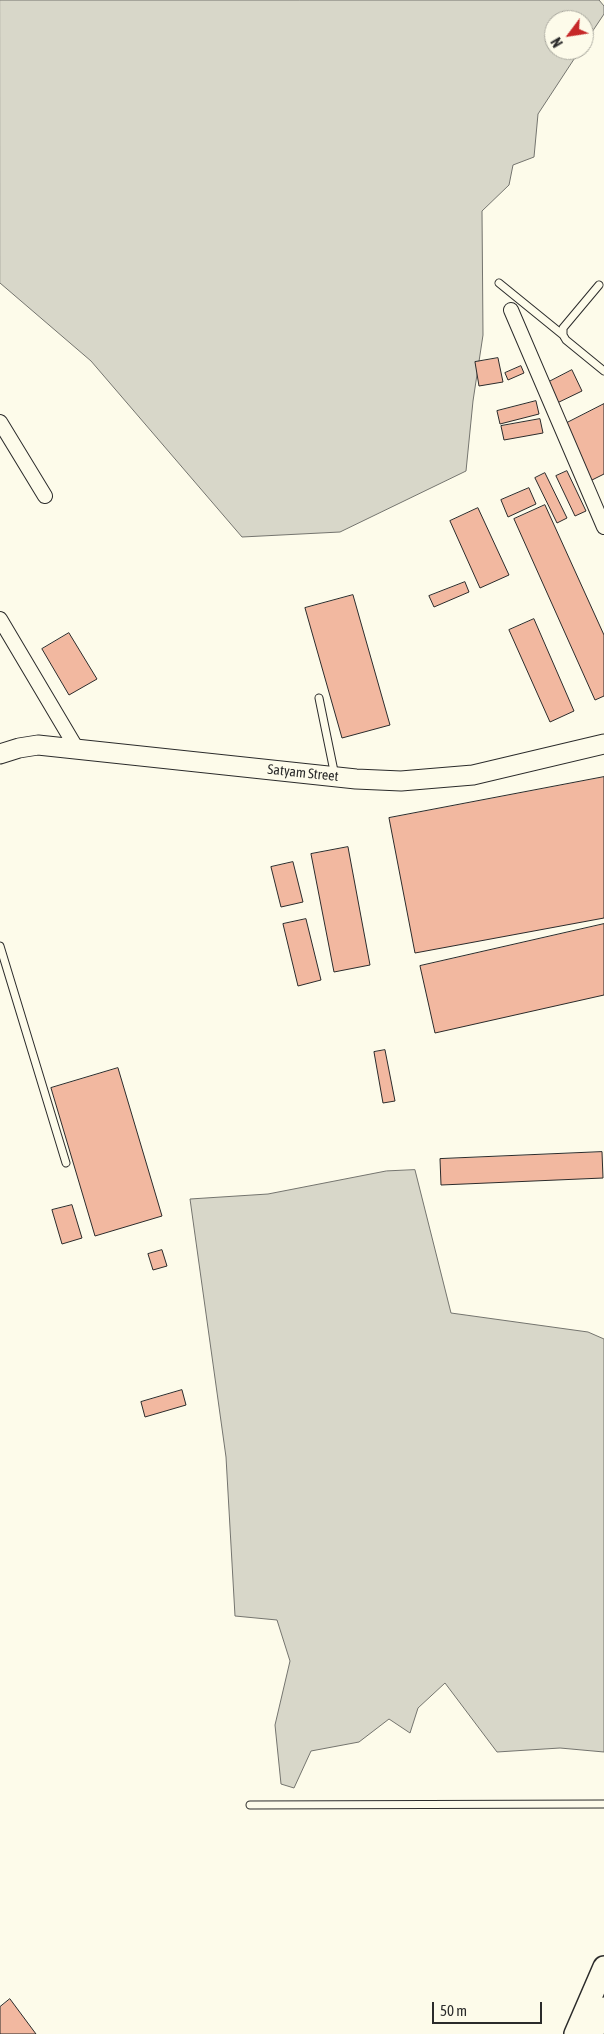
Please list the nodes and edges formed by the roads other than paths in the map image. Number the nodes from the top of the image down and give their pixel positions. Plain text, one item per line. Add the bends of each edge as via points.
1 (499, 283) dead end
2 (600, 285) dead end
3 (511, 310) dead end
4 (563, 335) junction
5 (604, 371) edge
6 (0, 422) edge
7 (45, 496) dead end
8 (604, 527) edge
9 (0, 618) edge
10 (319, 698) dead end
11 (604, 744) edge
12 (77, 749) junction
13 (0, 754) edge
14 (335, 776) junction
15 (0, 946) edge
16 (66, 1163) dead end
17 (604, 1804) edge
18 (250, 1805) dead end
19 (604, 1967) edge
20 (604, 2008) edge
21 (575, 2034) edge
22 (592, 2034) edge

1 - 4 lane
2 - 4 lane via 564,328
3 - 8 street
4 - 5 lane
6 - 7 street
9 - 12 street
10 - 14 lane
11 - 14 street, Satyam Street via 473,775 401,781
12 - 13 street, Satyam Street via 38,745
12 - 14 street, Satyam Street
15 - 16 lane
17 - 18 lane
19 - 21 main road
20 - 22 main road

